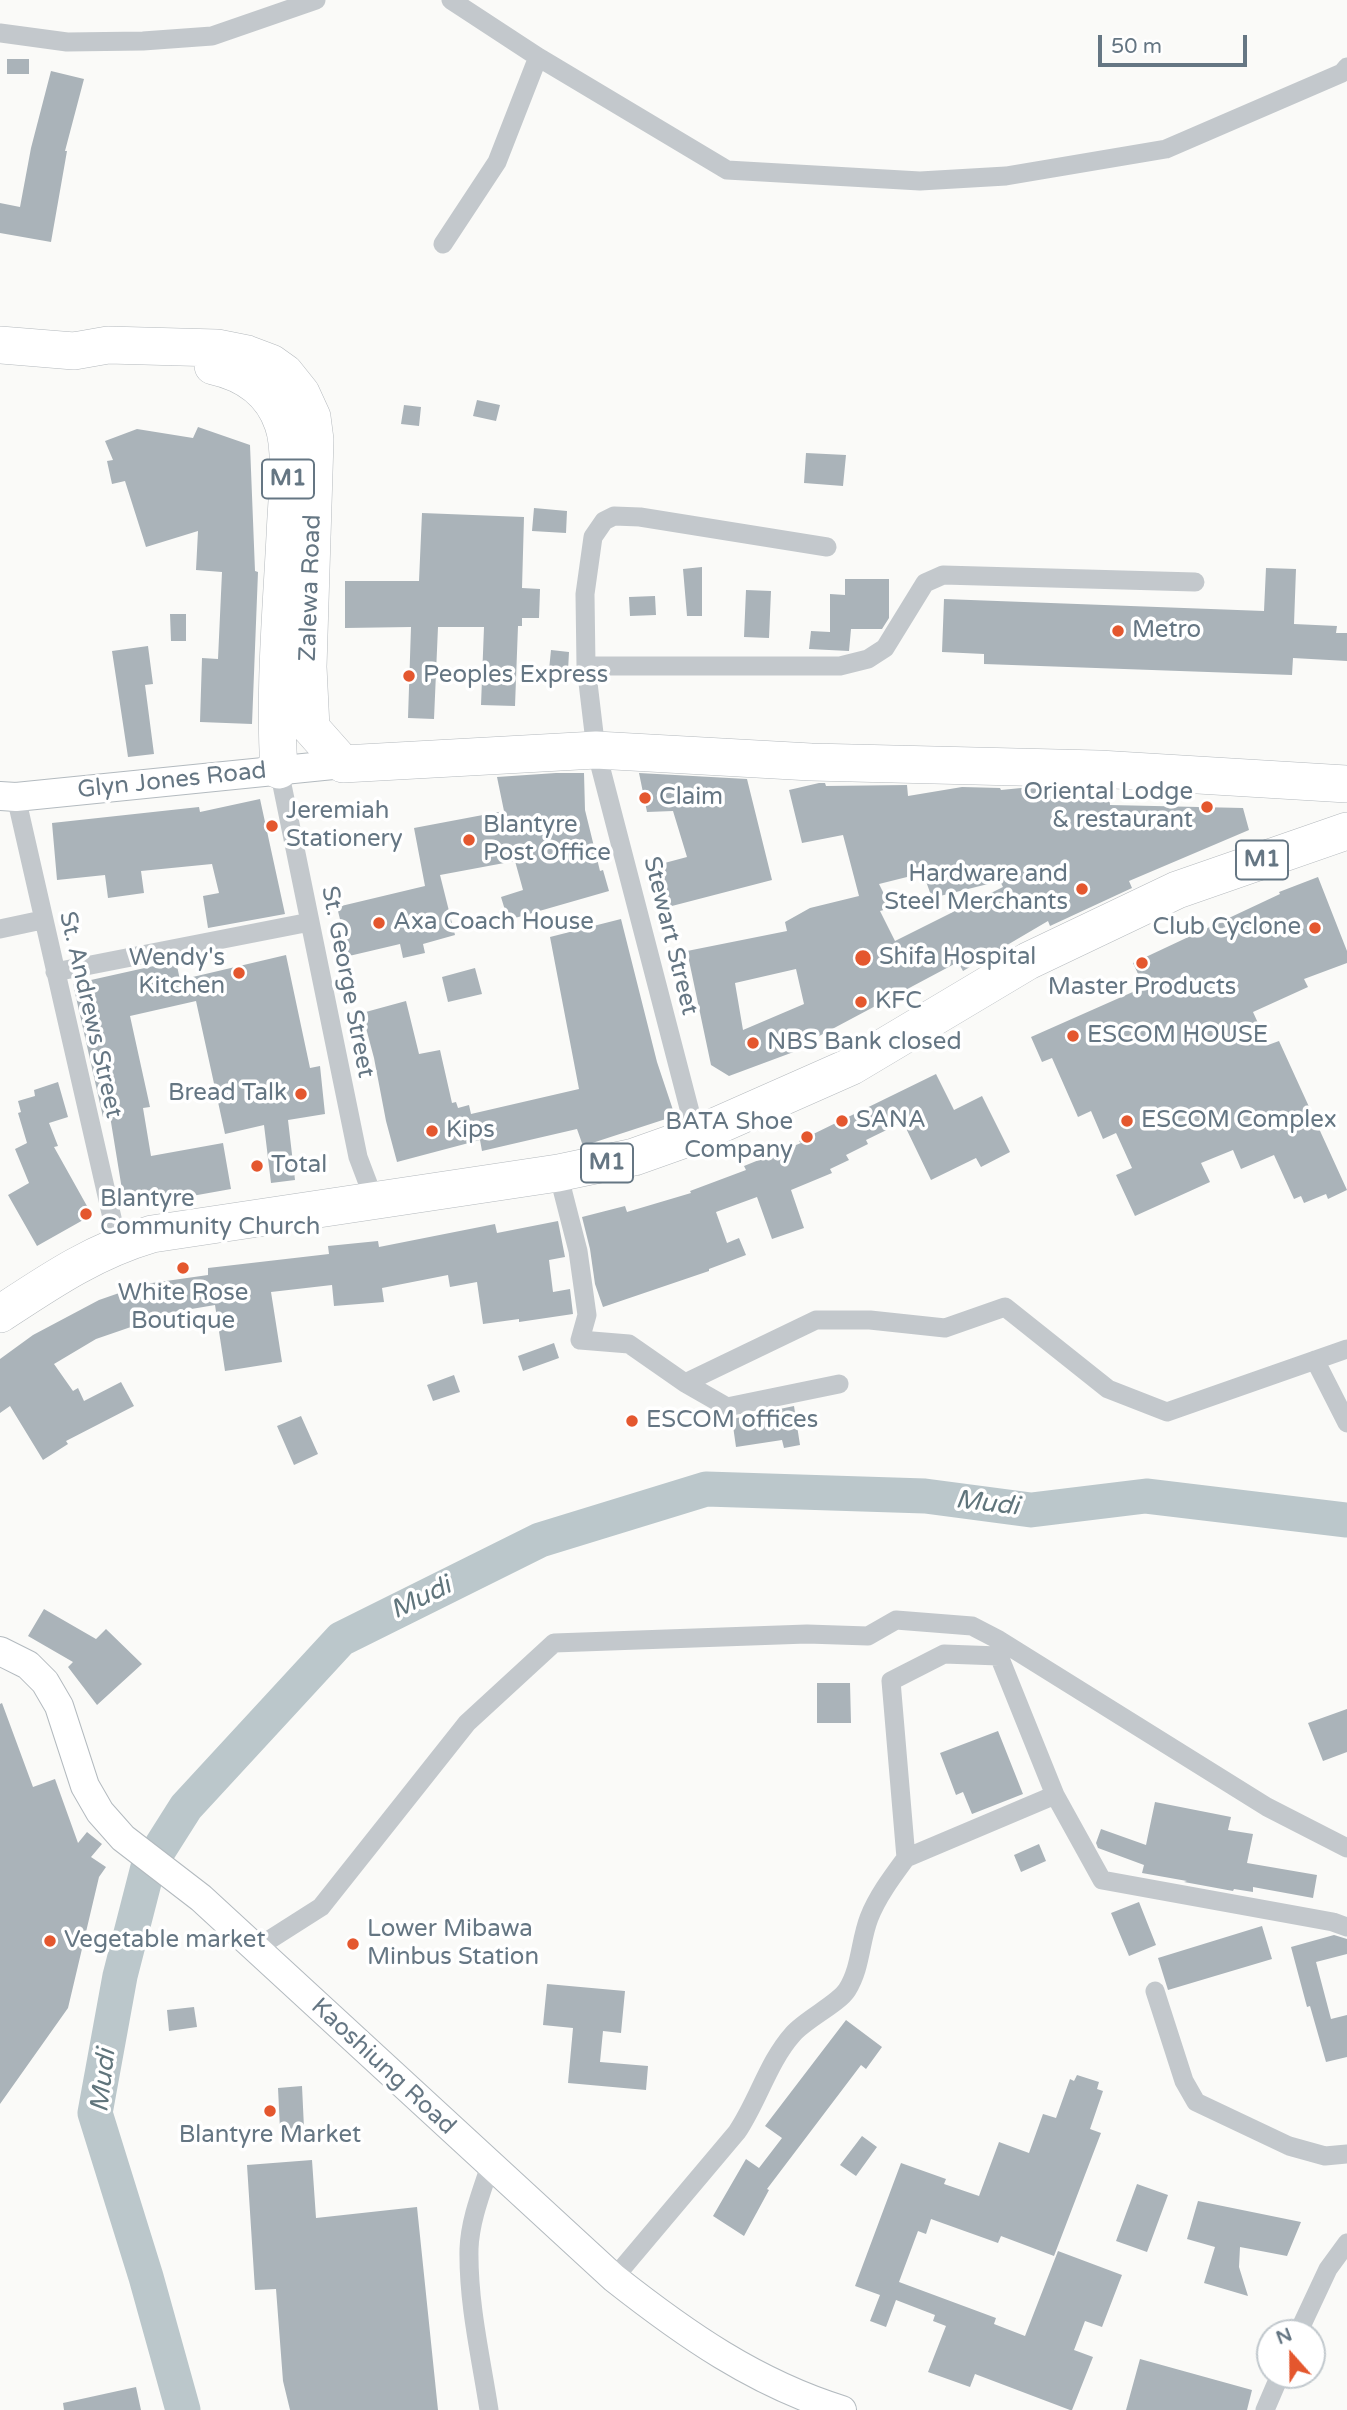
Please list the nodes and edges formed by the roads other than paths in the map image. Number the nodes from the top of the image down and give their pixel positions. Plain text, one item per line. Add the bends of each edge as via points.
1 (316, 0) edge
2 (451, 0) edge
3 (0, 33) edge
4 (538, 57) junction
5 (1347, 67) edge
6 (443, 244) dead end
7 (0, 345) edge
8 (74, 351) junction
9 (827, 547) dead end
10 (1195, 582) dead end
11 (586, 666) junction
12 (596, 750) junction
13 (343, 764) junction
14 (279, 770) junction
15 (1347, 783) edge
16 (8, 797) edge
17 (1347, 831) edge
18 (42, 920) junction
19 (310, 922) junction
20 (0, 929) edge
21 (55, 972) junction
22 (696, 1135) junction
23 (558, 1174) junction
24 (375, 1202) junction
25 (118, 1244) junction
26 (0, 1314) edge
27 (1347, 1349) edge
28 (1315, 1360) junction
29 (685, 1383) junction
30 (839, 1384) dead end
31 (1347, 1423) edge
32 (0, 1651) edge
33 (1055, 1795) junction
34 (1347, 1847) edge
35 (906, 1858) junction
36 (1347, 1927) edge
37 (255, 1949) junction
38 (1155, 1991) dead end
39 (1347, 2154) edge
40 (490, 2166) junction
41 (1347, 2243) edge
42 (614, 2278) junction
43 (1305, 2319) edge
44 (1274, 2389) edge
45 (489, 2410) edge
46 (842, 2410) edge
47 (1265, 2410) edge

1 - 3 street via 212,36 78,42
2 - 4 street
4 - 5 street via 727,170 920,181 1006,176 1166,149 1342,74
4 - 6 street via 497,162
7 - 8 highway, Zalewa Road / M1
8 - 13 highway, Zalewa Road / M1 via 108,345 217,348 271,363 301,393 312,417 315,440 308,667 312,728
8 - 14 highway, Zalewa Road / M1 via 106,361 229,369 262,390 275,406 284,426 288,477 275,719
9 - 11 street, Stewart Street via 614,516 593,537 585,594
10 - 11 street via 943,575 925,583 885,648 869,659 839,666
11 - 12 street, Stewart Street
12 - 13 highway
12 - 15 highway
12 - 22 street, Stewart Street
13 - 14 street, Glyn Jones Road
14 - 16 street, Glyn Jones Road
14 - 19 street, St. George Street
16 - 18 street, St. Andrews Street
17 - 22 highway, M1 via 1177,890 1028,961 852,1066
18 - 20 street
18 - 21 street, St. Andrews Street
19 - 21 street
19 - 24 street, St. George Street via 358,1157
21 - 25 street, St. Andrews Street
22 - 23 highway, M1 via 634,1157
23 - 24 highway, M1
23 - 29 street via 578,1251 587,1315 580,1340 629,1344
24 - 25 highway, M1 via 152,1234
25 - 26 highway, M1 via 61,1273
27 - 28 street
28 - 29 street via 1167,1412 1108,1389 1005,1307 945,1328 816,1320
28 - 31 street
29 - 30 street via 727,1406
32 - 37 street, Kaoshiung Road via 28,1665 45,1682 59,1706 85,1786 100,1812 123,1838 201,1898
33 - 35 street
33 - 35 street via 999,1656 944,1654 891,1681
33 - 36 street via 1102,1880
34 - 37 street via 1267,1807 972,1626 897,1619 869,1636 554,1643 467,1723 321,1907
35 - 42 street via 870,1916 846,1993 795,2031 780,2049 737,2132
37 - 40 street, Kaoshiung Road
38 - 39 street via 1184,2081 1196,2102 1290,2146 1325,2155
40 - 42 street, Kaoshiung Road
40 - 45 street via 469,2248
41 - 43 street via 1328,2269
42 - 46 street, Kaoshiung Road via 737,2366
44 - 47 street

